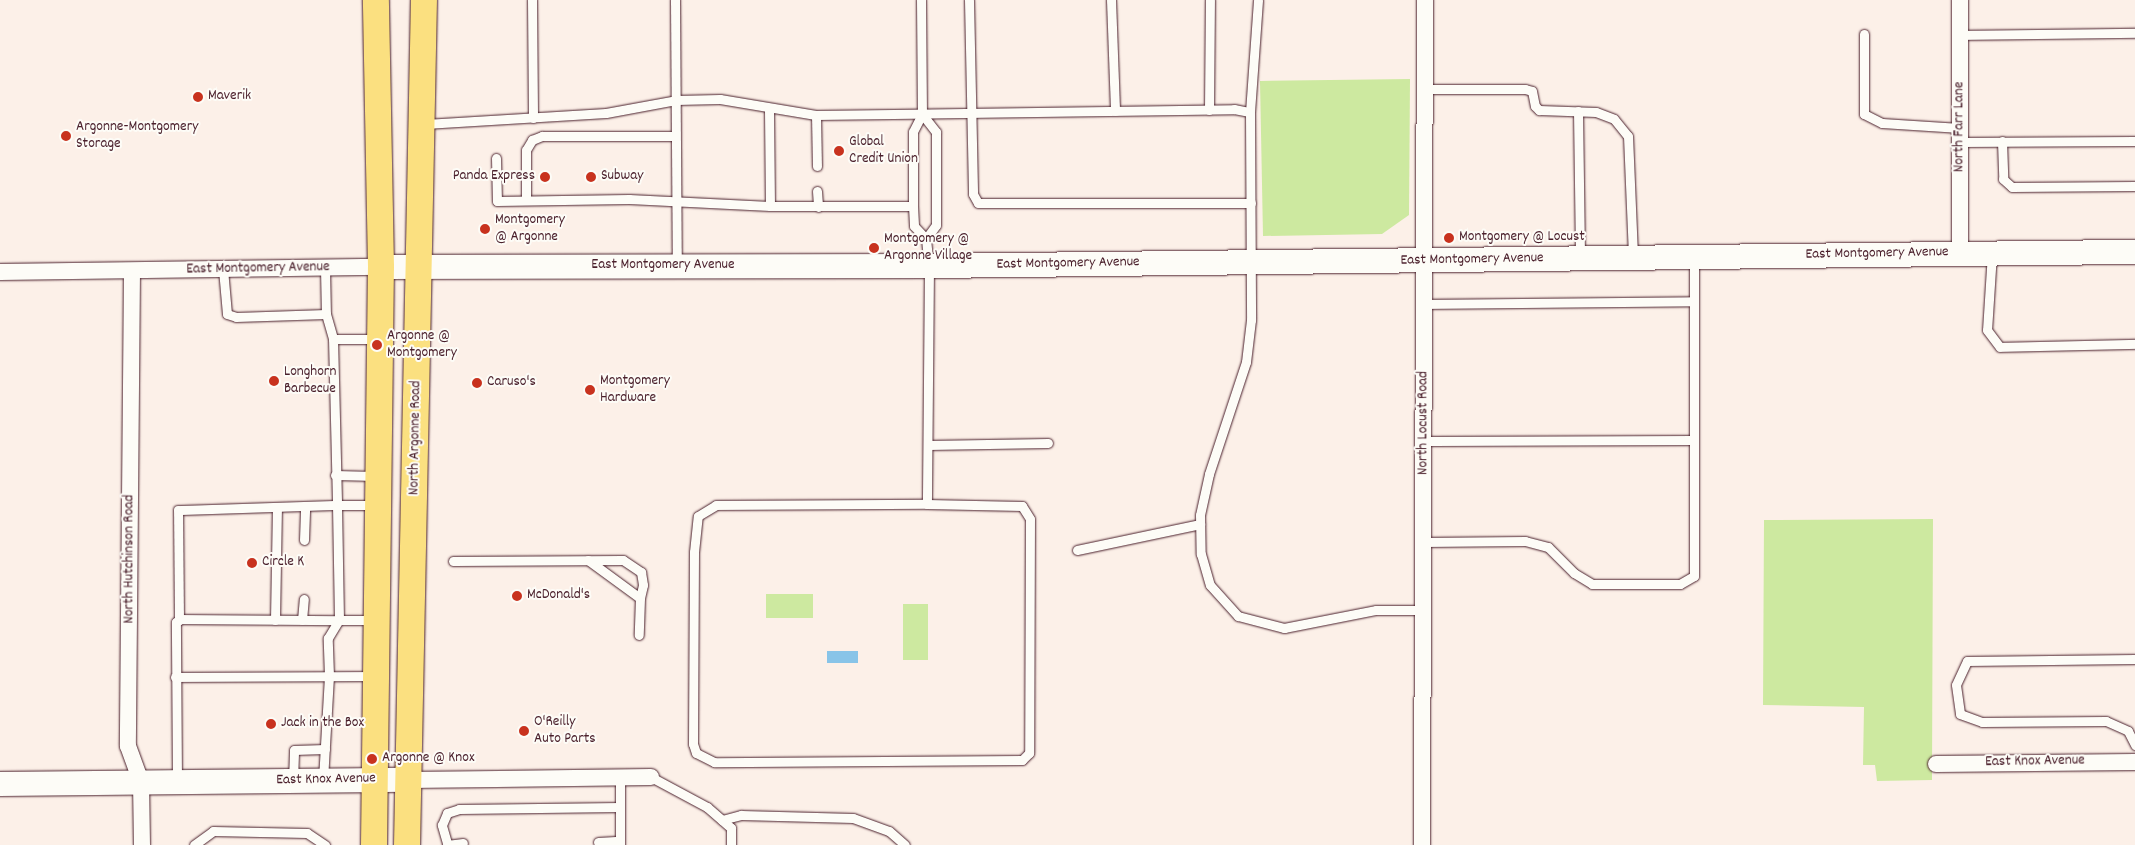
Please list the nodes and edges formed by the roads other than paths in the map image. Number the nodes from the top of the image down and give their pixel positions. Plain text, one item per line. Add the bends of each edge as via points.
1 (376, 0) edge
2 (424, 0) edge
3 (532, 0) edge
4 (675, 0) edge
5 (921, 0) edge
6 (970, 0) edge
7 (1111, 0) edge
8 (1210, 0) edge
9 (1258, 0) edge
10 (1426, 0) edge
11 (1960, 0) edge
12 (2135, 33) edge
13 (1864, 34) dead end
14 (1960, 35) junction
15 (1425, 89) junction
16 (676, 100) junction
17 (769, 108) junction
18 (1209, 110) junction
19 (1115, 111) junction
20 (1578, 111) junction
21 (1250, 112) junction
22 (972, 113) junction
23 (922, 114) junction
24 (816, 115) junction
25 (533, 118) junction
26 (422, 124) junction
27 (1960, 135) junction
28 (675, 136) junction
29 (2135, 141) edge
30 (2002, 142) junction
31 (496, 158) dead end
32 (817, 166) dead end
33 (2135, 186) edge
34 (817, 191) dead end
35 (526, 200) junction
36 (675, 201) junction
37 (1251, 203) junction
38 (770, 206) junction
39 (913, 206) junction
40 (818, 207) junction
41 (926, 239) junction
42 (2135, 252) edge
43 (1960, 253) junction
44 (1992, 253) junction
45 (1694, 257) junction
46 (1580, 258) junction
47 (1633, 258) junction
48 (1425, 260) junction
49 (1251, 261) junction
50 (677, 266) junction
51 (929, 266) junction
52 (381, 267) junction
53 (420, 267) junction
54 (325, 268) junction
55 (222, 269) junction
56 (132, 271) junction
57 (0, 272) edge
58 (1694, 302) junction
59 (1425, 304) junction
60 (326, 314) junction
61 (333, 338) junction
62 (380, 339) junction
63 (2135, 344) edge
64 (1424, 440) junction
65 (1694, 440) junction
66 (1048, 443) dead end
67 (928, 445) junction
68 (336, 475) junction
69 (378, 476) junction
70 (927, 504) junction
71 (337, 505) junction
72 (377, 505) junction
73 (305, 506) junction
74 (277, 507) junction
75 (1200, 524) junction
76 (304, 540) dead end
77 (1424, 542) junction
78 (1077, 550) dead end
79 (588, 560) junction
80 (453, 561) dead end
81 (640, 598) junction
82 (304, 599) dead end
83 (1423, 610) junction
84 (179, 620) junction
85 (276, 620) junction
86 (302, 620) junction
87 (340, 620) junction
88 (377, 620) junction
89 (639, 635) dead end
90 (2135, 660) edge
91 (329, 676) junction
92 (376, 676) junction
93 (176, 677) junction
94 (2135, 745) edge
95 (325, 749) junction
96 (2135, 762) edge
97 (1936, 764) dead end
98 (651, 777) joint
99 (620, 778) junction
100 (323, 780) junction
101 (375, 780) junction
102 (408, 780) junction
103 (293, 781) junction
104 (141, 782) junction
105 (177, 782) junction
106 (0, 784) edge
107 (620, 807) junction
108 (722, 820) junction
109 (463, 842) dead end
110 (598, 842) dead end
111 (620, 843) edge
112 (447, 844) edge
113 (142, 845) edge
114 (194, 845) edge
115 (325, 845) edge
116 (374, 845) edge
117 (407, 845) edge
118 (731, 845) edge
119 (905, 845) edge
120 (1422, 845) edge

1 - 52 main road
2 - 26 main road, North Argonne Road
3 - 25 lane
4 - 16 lane
5 - 23 lane
6 - 22 lane
7 - 19 lane
8 - 18 lane
9 - 21 lane
10 - 15 street, North Locust Road
11 - 14 street, North Farr Lane
12 - 14 lane
13 - 27 lane via 1864,114 1882,123
14 - 27 street, North Farr Lane
15 - 20 lane via 1525,89 1532,91 1539,110
15 - 48 street, North Locust Road
16 - 17 lane via 720,100
16 - 25 lane via 606,113
16 - 28 lane
17 - 24 lane
17 - 38 lane
18 - 19 lane
18 - 21 lane
19 - 22 lane
20 - 46 lane
20 - 47 lane via 1596,112 1614,120 1628,136
21 - 37 lane
22 - 23 lane
22 - 37 lane via 973,194 978,203
23 - 24 lane
23 - 39 lane via 913,132
23 - 41 lane via 936,132 936,225
24 - 32 lane
25 - 26 lane
26 - 53 main road, North Argonne Road
27 - 30 lane
27 - 43 street, North Farr Lane
28 - 35 lane via 542,136 532,140 526,150
28 - 36 lane
29 - 30 lane
30 - 33 lane via 2003,179 2012,188
31 - 35 lane via 497,201
34 - 40 lane
35 - 36 lane
36 - 38 lane via 721,206
36 - 50 lane
37 - 49 lane
38 - 40 lane
39 - 40 lane
39 - 41 lane via 914,226
41 - 51 lane
42 - 44 main road, East Montgomery Avenue
43 - 44 main road, East Montgomery Avenue
43 - 45 main road, East Montgomery Avenue
44 - 63 lane via 1987,330 2000,347
45 - 47 main road, East Montgomery Avenue
45 - 58 lane
46 - 47 main road, East Montgomery Avenue
46 - 48 main road, East Montgomery Avenue
48 - 49 main road, East Montgomery Avenue
48 - 59 street, North Locust Road
49 - 51 main road, East Montgomery Avenue
49 - 75 lane via 1251,320 1246,362 1209,474
50 - 51 main road, East Montgomery Avenue
50 - 53 main road, East Montgomery Avenue
51 - 67 lane
52 - 53 main road, East Montgomery Avenue
52 - 54 street, East Montgomery Avenue
52 - 62 main road
53 - 102 main road, North Argonne Road
54 - 55 street, East Montgomery Avenue
54 - 60 lane
55 - 56 street, East Montgomery Avenue
55 - 60 lane via 224,305 228,314 236,317
56 - 57 street, East Montgomery Avenue
56 - 104 street, North Hutchinson Road via 128,746
58 - 59 lane
58 - 65 lane
59 - 64 street, North Locust Road
60 - 61 lane
61 - 62 lane
61 - 68 lane
62 - 69 main road
64 - 65 lane
64 - 77 street, North Locust Road
65 - 77 lane via 1694,576 1680,584 1592,584 1548,547 1525,541
66 - 67 lane
67 - 70 lane
68 - 69 lane
68 - 71 lane
69 - 72 main road
70 - 70 lane via 716,505 698,516 694,552 693,744 696,753 714,762 1022,760 1029,753 1030,519 1022,506
71 - 72 lane
71 - 73 lane
71 - 87 lane
72 - 88 main road
73 - 74 lane
73 - 76 lane
74 - 84 lane via 178,510
74 - 85 lane
75 - 78 lane
75 - 83 lane via 1201,554 1210,585 1238,616 1284,628 1376,610
77 - 83 street, North Locust Road
79 - 80 lane
79 - 81 lane
79 - 81 lane via 623,560 641,572
81 - 89 lane
82 - 86 lane
83 - 120 street, North Locust Road
84 - 85 lane
84 - 93 lane via 175,627
85 - 86 lane
86 - 87 lane
87 - 88 lane
87 - 91 lane via 328,638
88 - 92 main road
90 - 94 lane via 1967,661 1956,685 1960,714 1982,722 2106,721 2128,731
91 - 92 lane
91 - 93 lane
91 - 95 lane
92 - 101 main road
93 - 105 lane
95 - 100 lane
95 - 103 lane via 294,750
96 - 97 street, East Knox Avenue
98 - 99 street, East Knox Avenue
98 - 108 lane via 707,807
99 - 102 street, East Knox Avenue
99 - 107 lane
100 - 101 main road, East Knox Avenue
100 - 103 main road, East Knox Avenue
101 - 102 main road, East Knox Avenue
101 - 116 main road
102 - 117 main road, North Argonne Road
103 - 105 main road, East Knox Avenue
104 - 105 main road, East Knox Avenue
104 - 106 main road, East Knox Avenue
104 - 113 street, North Hutchinson Road
107 - 111 lane
107 - 112 lane via 459,809 447,814 442,825
108 - 118 lane via 731,828
108 - 119 lane via 741,815 853,818 889,831
109 - 112 lane
110 - 111 lane
114 - 115 lane via 213,831 306,833

